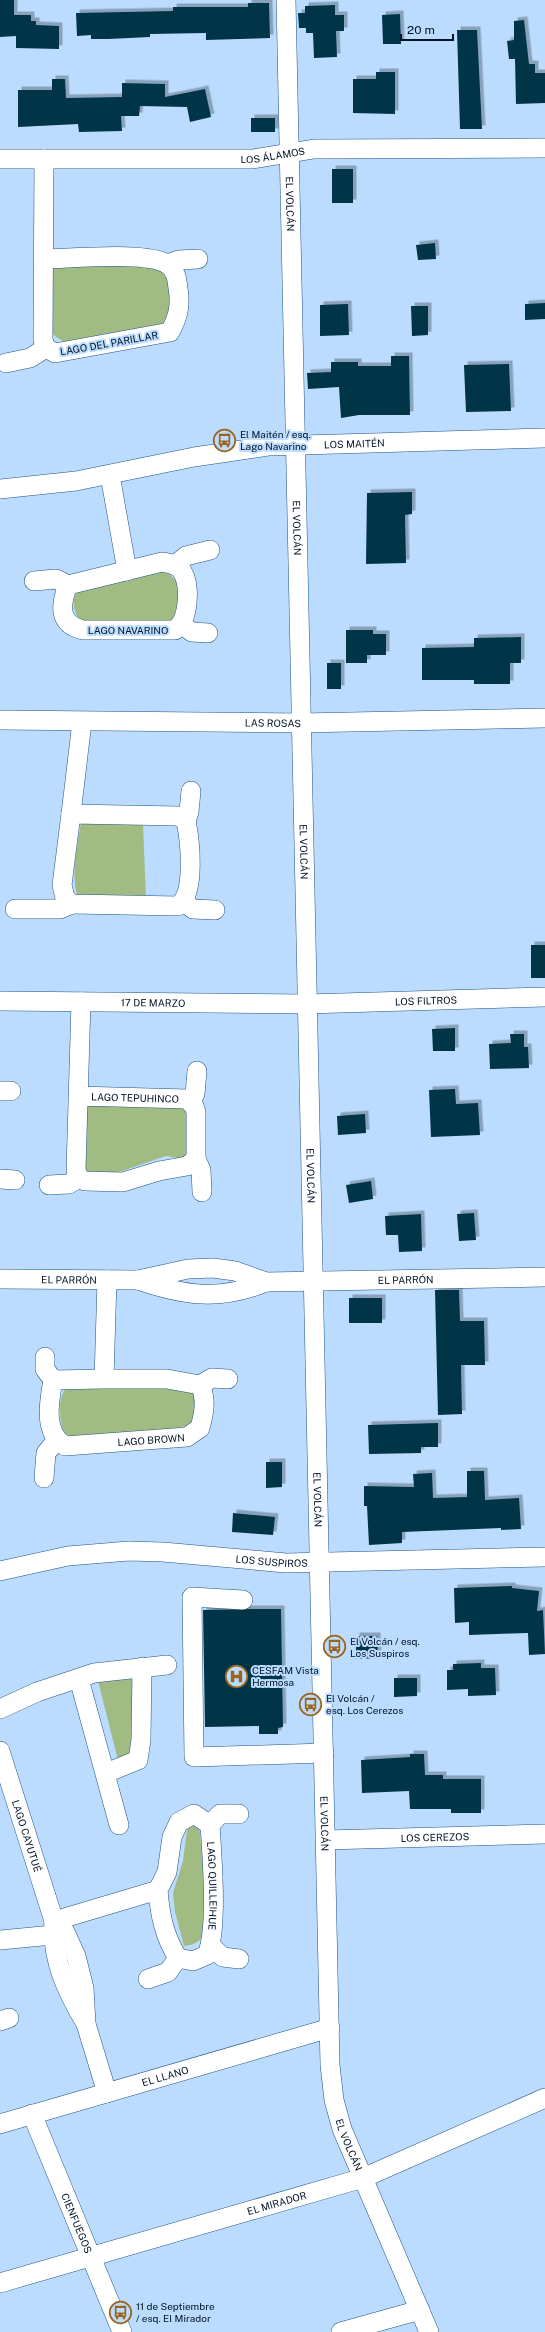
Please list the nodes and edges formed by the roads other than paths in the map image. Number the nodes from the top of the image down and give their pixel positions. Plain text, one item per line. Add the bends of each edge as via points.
1 (286, 0) edge
2 (545, 148) edge
3 (289, 153) junction
4 (0, 159) edge
5 (44, 159) junction
6 (43, 259) junction
7 (198, 259) dead end
8 (167, 264) junction
9 (46, 348) junction
10 (6, 363) dead end
11 (545, 438) edge
12 (295, 444) junction
13 (110, 475) junction
14 (0, 489) edge
15 (210, 550) dead end
16 (175, 565) junction
17 (127, 571) junction
18 (34, 581) dead end
19 (68, 585) junction
20 (182, 625) junction
21 (208, 632) dead end
22 (545, 718) edge
23 (0, 720) edge
24 (82, 722) junction
25 (301, 723) junction
26 (191, 791) dead end
27 (70, 814) junction
28 (186, 821) junction
29 (184, 902) junction
30 (72, 904) junction
31 (15, 909) dead end
32 (215, 910) dead end
33 (545, 997) edge
34 (0, 1001) edge
35 (81, 1002) junction
36 (307, 1004) junction
37 (197, 1071) dead end
38 (78, 1096) junction
39 (190, 1101) junction
40 (196, 1159) junction
41 (79, 1178) junction
42 (49, 1185) dead end
43 (202, 1192) dead end
44 (545, 1277) edge
45 (0, 1279) edge
46 (107, 1280) junction
47 (138, 1280) junction
48 (266, 1282) junction
49 (314, 1283) junction
50 (45, 1356) dead end
51 (104, 1379) junction
52 (228, 1379) dead end
53 (53, 1380) junction
54 (200, 1385) junction
55 (56, 1440) junction
56 (44, 1478) dead end
57 (545, 1557) edge
58 (320, 1563) junction
59 (0, 1571) edge
60 (243, 1600) dead end
61 (167, 1665) dead end
62 (142, 1667) junction
63 (79, 1679) junction
64 (0, 1709) edge
65 (0, 1751) edge
66 (324, 1753) junction
67 (106, 1773) junction
68 (239, 1814) dead end
69 (119, 1825) dead end
70 (210, 1825) junction
71 (545, 1834) edge
72 (326, 1840) junction
73 (158, 1890) junction
74 (53, 1928) junction
75 (0, 1940) edge
76 (211, 1946) junction
77 (178, 1958) junction
78 (239, 1959) dead end
79 (148, 1980) dead end
80 (330, 2028) junction
81 (107, 2093) junction
82 (545, 2098) edge
83 (32, 2114) junction
84 (0, 2124) edge
85 (362, 2178) junction
86 (91, 2256) junction
87 (0, 2283) edge
88 (420, 2310) junction
89 (122, 2332) edge
90 (341, 2332) edge
91 (429, 2332) edge

1 - 3 street, EL VOLCÁN
2 - 3 street, LOS ÁLAMOS via 314,149
3 - 5 street, LOS ÁLAMOS via 253,159
3 - 12 street, EL VOLCÁN
4 - 5 street, LOS ÁLAMOS
5 - 6 street, LAGO DEL PARILLAR
6 - 8 street via 146,258
6 - 9 street, LAGO DEL PARILLAR via 43,340
7 - 8 street via 179,260
8 - 9 street, LAGO DEL PARILLAR via 176,273 179,292 179,316 170,332 55,353
9 - 10 street, LAGO DEL PARILLAR via 30,358
11 - 12 street, LOS MAITÉN
12 - 13 street, LOS MAITÉN via 228,451
12 - 25 street, EL VOLCÁN
13 - 14 street, LOS MAITÉN
13 - 17 street
15 - 16 street via 186,556
16 - 17 street via 162,562
16 - 20 street, LAGO NAVARINO via 182,571 186,586 187,613
17 - 19 street
18 - 19 street via 56,579
19 - 20 street, LAGO NAVARINO via 63,598 63,612 67,622 73,627 83,630 175,630
20 - 21 street, LAGO NAVARINO via 192,632
22 - 25 street, LAS ROSAS
23 - 24 street, LAS ROSAS
24 - 25 street, LAS ROSAS
24 - 27 street
25 - 36 street, EL VOLCÁN
26 - 28 street
27 - 28 street via 178,816
27 - 30 street via 62,885 65,898
28 - 29 street via 189,838 189,889
29 - 30 street via 178,906
29 - 32 street via 199,910
30 - 31 street via 60,909
33 - 36 street, LOS FILTROS
34 - 35 street, 17 DE MARZO
35 - 36 street, 17 DE MARZO
35 - 38 street, LAGO TEPUHINCO
36 - 49 street, EL VOLCÁN
37 - 39 street, LAGO TEPUHINCO via 195,1094
38 - 39 street, LAGO TEPUHINCO via 182,1098
38 - 41 street, LAGO TEPUHINCO via 76,1170
39 - 40 street, LAGO TEPUHINCO via 196,1112
40 - 41 street via 187,1166 123,1182 86,1181
40 - 43 street, LAGO TEPUHINCO via 201,1170
41 - 42 street via 69,1184
44 - 49 street, EL PARRÓN
45 - 46 street, EL PARRÓN
46 - 47 street, EL PARRÓN
46 - 51 street
47 - 48 street, EL PARRÓN via 188,1269 212,1268 236,1271
47 - 48 street, EL PARRÓN via 200,1295 229,1293
48 - 49 street, EL PARRÓN
49 - 58 street, EL VOLCÁN
50 - 53 street via 45,1369
51 - 53 street
51 - 54 street via 168,1379
52 - 54 street via 212,1378
53 - 55 street via 50,1425
54 - 55 street, LAGO BROWN via 205,1407 200,1428 187,1437 65,1446
55 - 56 street via 46,1453
57 - 58 street, LOS SUSPIROS
58 - 59 street, LOS SUSPIROS via 253,1561 193,1554 129,1551 68,1556
58 - 66 street, EL VOLCÁN
60 - 66 street via 192,1597 194,1757
61 - 62 street
62 - 63 street via 94,1673
62 - 67 street via 141,1740 138,1760
63 - 64 street via 37,1692
63 - 67 street
65 - 74 street, LAGO CAYUTUÉ
66 - 72 street, EL VOLCÁN
67 - 69 street
68 - 70 street via 220,1814
70 - 73 street via 194,1814 179,1822 172,1837 168,1872
70 - 76 street, LAGO QUILLEIHUE via 213,1894
71 - 72 street, LOS CEREZOS
72 - 80 street, EL VOLCÁN
73 - 74 street
73 - 77 street via 162,1926
74 - 75 street
74 - 81 street, LAGO CAYUTUÉ via 65,1932 76,1956 84,1988 86,2024
76 - 77 street via 207,1954 193,1961
76 - 78 street via 223,1957
77 - 79 street via 168,1972
80 - 81 street, EL LLANO
80 - 85 street, EL VOLCÁN via 334,2100
81 - 83 street, EL LLANO
82 - 85 street, EL MIRADOR
83 - 84 street, EL LLANO
83 - 86 street, CIENFUEGOS
85 - 86 street, EL MIRADOR
85 - 88 street, EL VOLCÁN
86 - 87 street, EL MIRADOR
86 - 89 street, CIENFUEGOS
88 - 90 street
88 - 91 street, EL VOLCÁN

